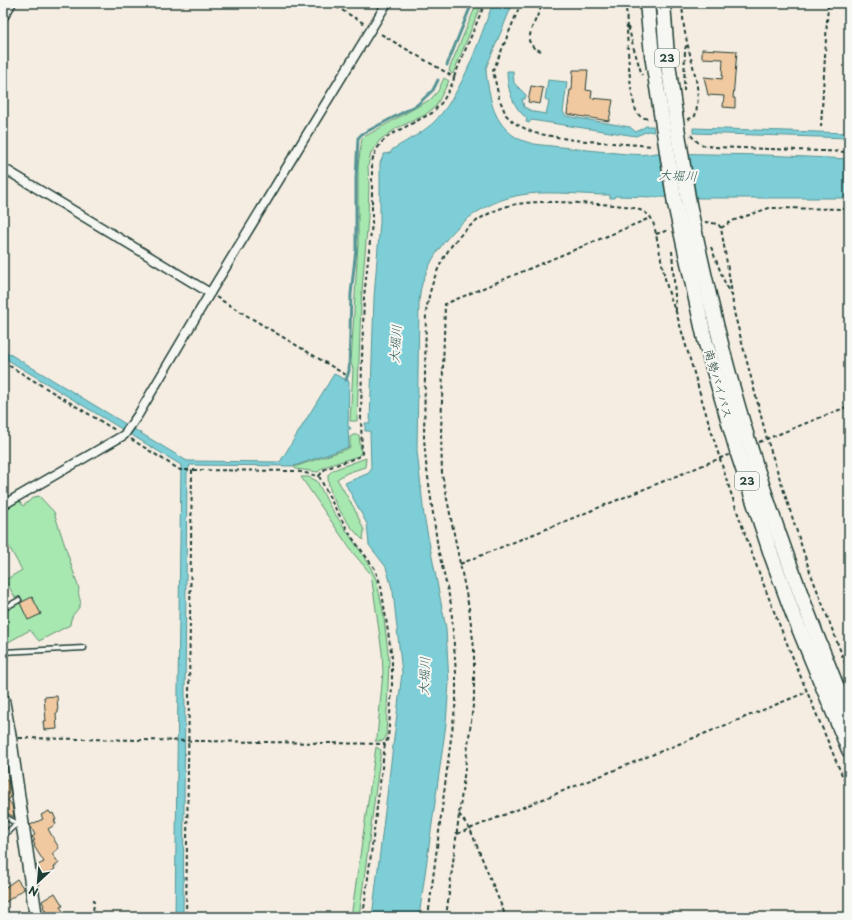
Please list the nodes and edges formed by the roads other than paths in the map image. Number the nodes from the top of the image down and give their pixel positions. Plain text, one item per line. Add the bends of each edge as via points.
1 (10, 3) edge
2 (387, 3) edge
3 (647, 3) edge
4 (663, 3) edge
5 (3, 15) edge
6 (672, 117) junction
7 (3, 168) edge
8 (210, 293) junction
9 (3, 505) edge
10 (19, 600) dead end
11 (3, 608) edge
12 (84, 648) dead end
13 (3, 652) edge
14 (3, 700) edge
15 (849, 717) edge
16 (849, 750) edge
17 (3, 816) edge
18 (20, 823) junction
19 (3, 836) edge
20 (3, 915) edge
21 (6, 917) edge
22 (36, 917) edge

1 - 5 main road
2 - 8 street
3 - 6 highway, 南勢バイパス / 23 via 652,55
4 - 6 highway, 南勢バイパス / 23
6 - 15 highway, 南勢バイパス / 23, bridge via 710,302 751,450 785,553
6 - 16 highway, 南勢バイパス / 23, bridge via 675,204 705,340 738,454 770,550 793,614
7 - 8 street
8 - 9 street via 124,434
10 - 11 lane
12 - 13 lane
14 - 18 main road
17 - 18 lane
18 - 19 lane
18 - 22 main road
20 - 21 lane

